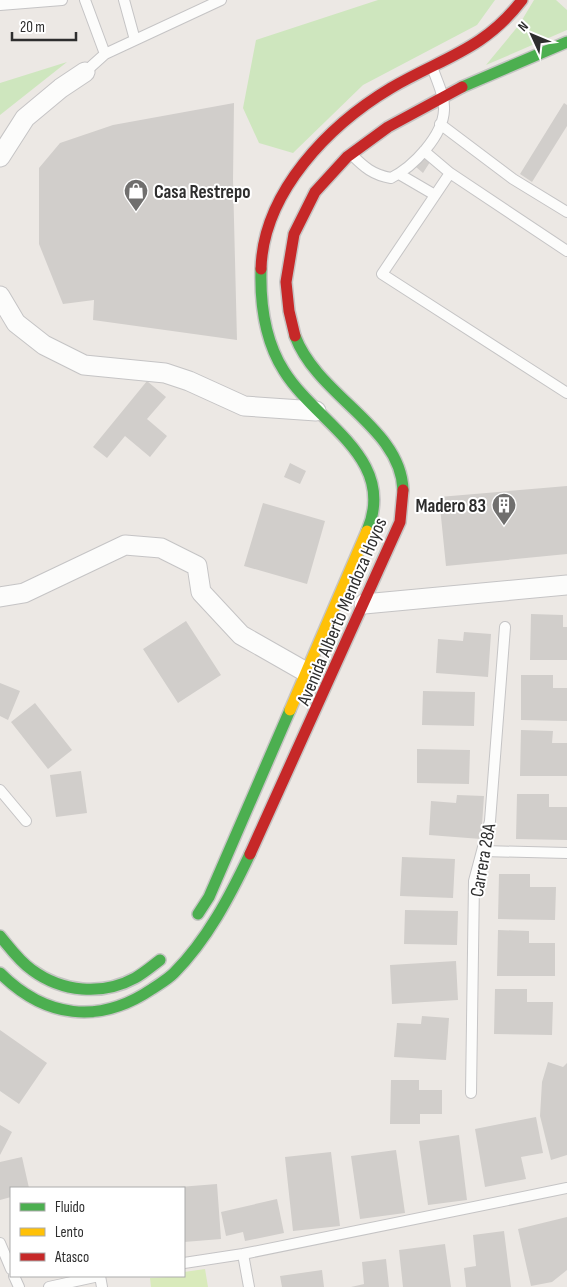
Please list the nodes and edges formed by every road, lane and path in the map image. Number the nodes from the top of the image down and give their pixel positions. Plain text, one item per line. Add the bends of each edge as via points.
1 (62, 0) edge
2 (85, 0) edge
3 (124, 0) edge
4 (221, 0) edge
5 (522, 0) edge
6 (11, 3) edge
7 (0, 6) edge
8 (135, 40) junction
9 (567, 42) edge
10 (105, 54) junction
11 (433, 69) junction
12 (85, 72) joint
13 (443, 97) junction
14 (440, 124) junction
15 (424, 152) junction
16 (351, 154) junction
17 (0, 157) edge
18 (450, 172) junction
19 (399, 174) junction
20 (435, 195) junction
21 (567, 212) edge
22 (567, 251) edge
23 (0, 296) edge
24 (567, 393) edge
25 (316, 411) junction
26 (567, 585) edge
27 (0, 597) edge
28 (364, 604) junction
29 (505, 627) dead end
30 (306, 672) junction
31 (0, 790) edge
32 (26, 821) dead end
33 (483, 851) junction
34 (567, 854) edge
35 (193, 922) dead end
36 (0, 936) edge
37 (168, 952) dead end
38 (0, 973) edge
39 (471, 1093) dead end
40 (567, 1188) edge
41 (0, 1242) edge
42 (243, 1254) junction
43 (185, 1263) edge
44 (10, 1267) edge
45 (95, 1277) edge
46 (49, 1287) edge
47 (249, 1287) edge

1 - 6 lane
2 - 10 lane
3 - 8 lane
4 - 8 lane
5 - 11 main road, Avenida Alberto Mendoza Hoyos via 494,33
6 - 7 lane
8 - 10 lane
9 - 13 main road, Avenida Alberto Mendoza Hoyos
10 - 12 lane
11 - 13 lane
11 - 25 main road, Avenida Alberto Mendoza Hoyos via 392,87 362,108 310,159 272,212 260,268 261,306 269,340 284,372
12 - 17 street via 25,118
13 - 14 lane via 444,111
13 - 16 main road, Avenida Alberto Mendoza Hoyos via 376,133
14 - 15 lane
14 - 21 lane
15 - 18 lane
15 - 19 lane
16 - 19 lane via 378,176 391,178
16 - 28 main road, Avenida Alberto Mendoza Hoyos via 310,200 297,220 286,266 286,296 293,328 305,356 337,395 378,432 400,470 403,496 400,522
18 - 20 lane
18 - 22 lane
19 - 20 lane
20 - 24 lane via 382,274
23 - 25 street via 16,323 44,345 84,365 165,373 244,406
25 - 30 main road, Avenida Alberto Mendoza Hoyos via 362,457 371,476 375,496 372,519
26 - 28 street
27 - 30 street via 24,593 125,545 161,548 197,566 201,592 241,635
28 - 38 main road, Avenida Alberto Mendoza Hoyos via 227,901 204,938 173,974 144,995 112,1010 74,1013 38,1002 11,986
29 - 33 lane, Carrera 28A via 490,821
30 - 35 main road, Avenida Alberto Mendoza Hoyos via 209,897
31 - 32 lane
33 - 34 lane
33 - 39 lane, Carrera 28A via 474,881
36 - 37 main road via 30,969 51,983 77,990 110,988 134,979
40 - 42 lane
41 - 44 lane
42 - 43 lane
42 - 47 lane
45 - 46 lane

